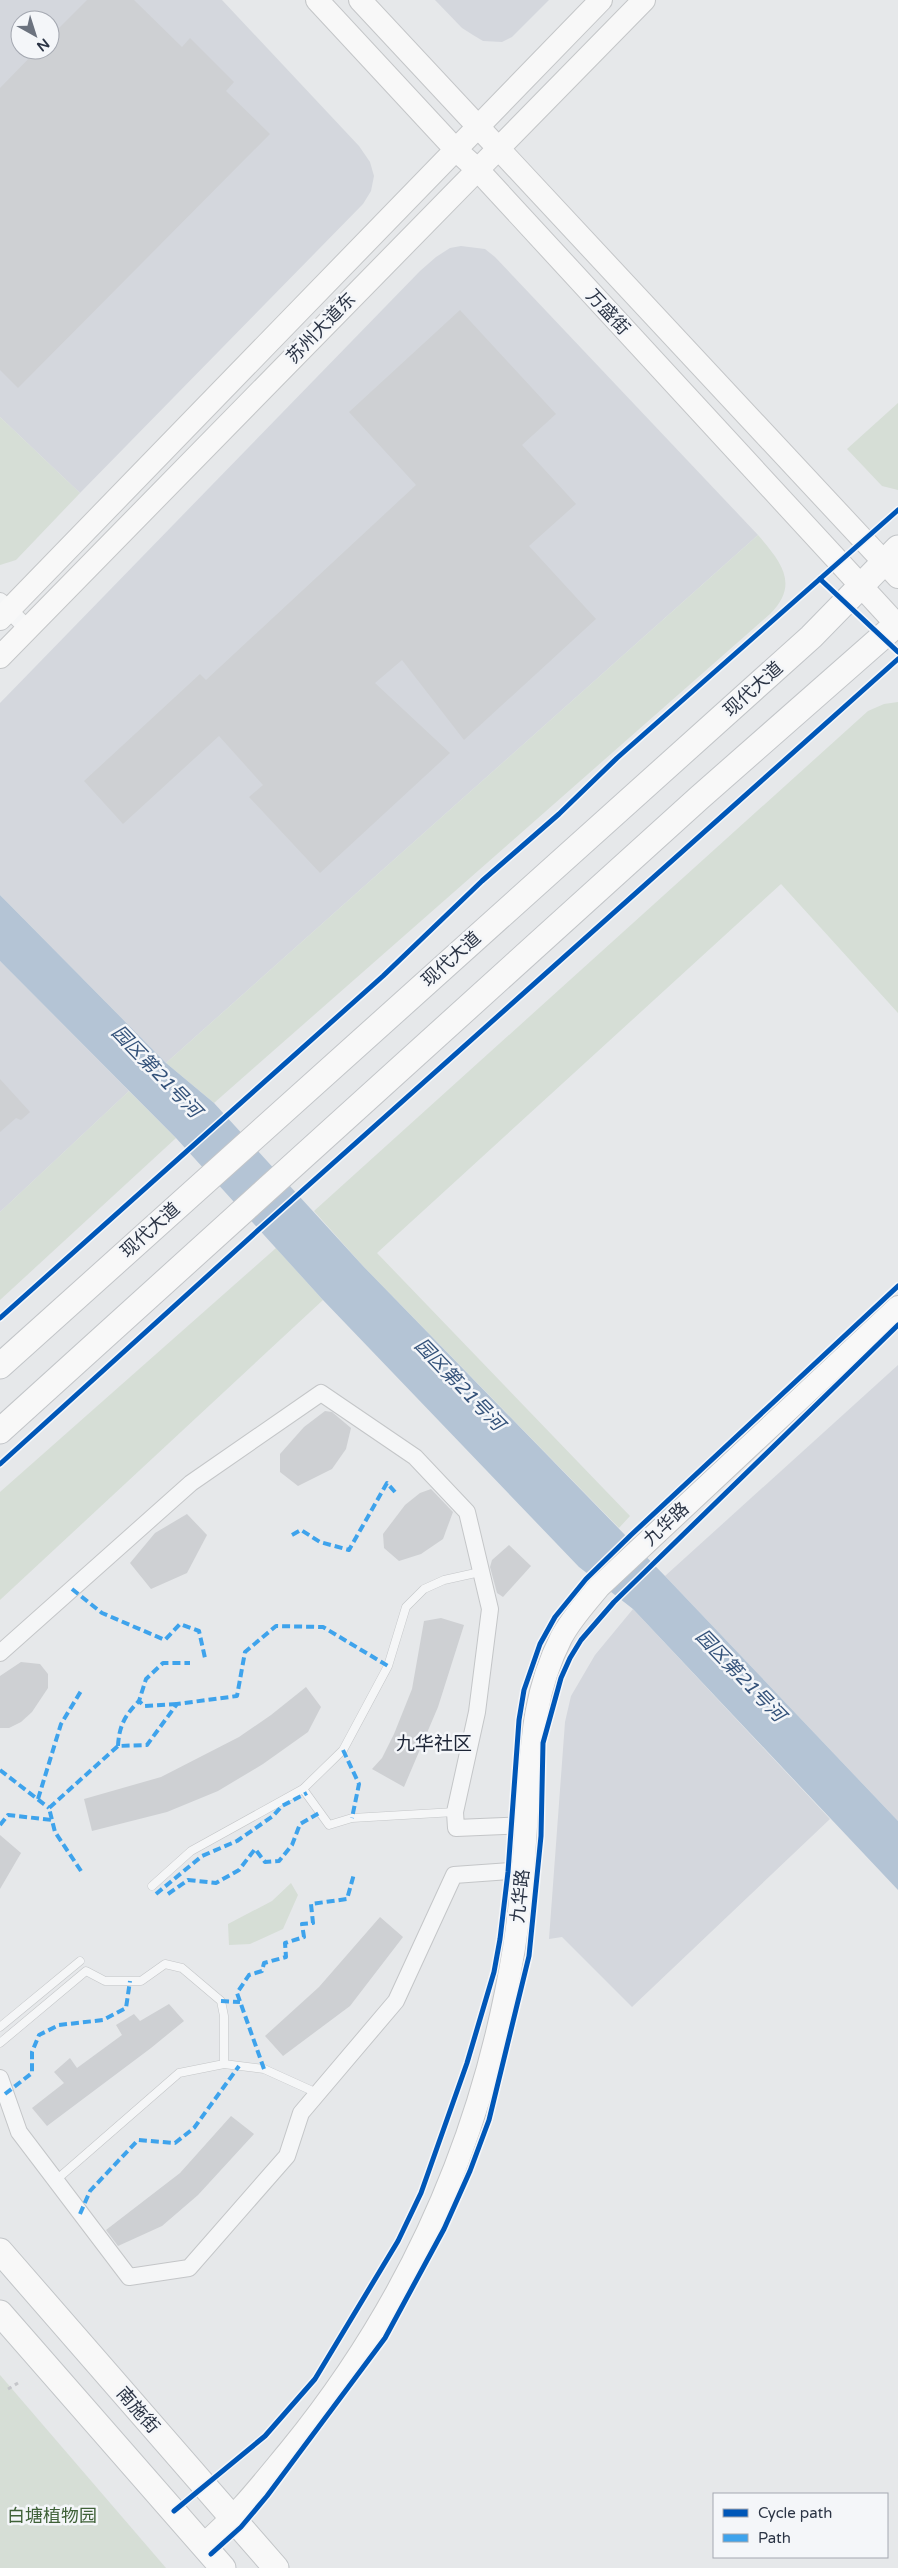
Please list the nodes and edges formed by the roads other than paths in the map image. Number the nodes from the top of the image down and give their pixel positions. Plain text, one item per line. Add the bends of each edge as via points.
1 (317, 0) edge
2 (360, 0) edge
3 (601, 0) edge
4 (644, 0) edge
5 (479, 127) junction
6 (498, 148) junction
7 (457, 151) junction
8 (476, 169) junction
9 (893, 562) edge
10 (860, 587) junction
11 (3, 610) edge
12 (897, 625) edge
13 (28, 628) junction
14 (0, 657) edge
15 (898, 1307) edge
16 (0, 1366) edge
17 (0, 1431) edge
18 (480, 1572) junction
19 (0, 1653) edge
20 (303, 1789) junction
21 (455, 1812) junction
22 (526, 1825) junction
23 (523, 1870) junction
24 (152, 1886) dead end
25 (80, 1960) dead end
26 (0, 2027) edge
27 (0, 2043) edge
28 (224, 2064) junction
29 (1, 2081) edge
30 (317, 2093) junction
31 (55, 2181) junction
32 (0, 2251) edge
33 (0, 2313) edge
34 (234, 2519) junction
35 (203, 2545) junction
36 (223, 2568) edge
37 (276, 2568) edge

1 - 7 main road, 万盛街
2 - 5 main road, 万盛街
3 - 5 main road, 苏州大道东
4 - 6 main road, 苏州大道东
5 - 6 main road, 万盛街
5 - 7 main road, 苏州大道东
6 - 8 main road, 苏州大道东
6 - 9 main road, 万盛街
7 - 8 main road, 万盛街
7 - 11 main road, 苏州大道东
8 - 10 main road, 万盛街
8 - 13 main road, 苏州大道东
9 - 10 main road, 现代大道
10 - 12 main road, 万盛街
10 - 16 main road, 现代大道 via 811,637
11 - 13 street
12 - 17 main road via 692,805
13 - 14 main road, 苏州大道东
15 - 22 main road, 九华路 via 599,1587 580,1610 561,1637 540,1692 534,1718
18 - 19 street via 467,1512 416,1457 320,1393 191,1483
18 - 20 lane via 444,1580 424,1589 406,1607 388,1666 343,1750
18 - 21 street via 490,1609 478,1712
20 - 21 lane via 329,1825 352,1818
20 - 24 lane via 191,1851
21 - 22 street via 456,1828
22 - 23 main road, 九华路
23 - 30 street via 454,1875 396,2001
23 - 34 main road, 九华路 via 514,1947 489,2071 454,2171 422,2245 350,2372
25 - 26 lane
27 - 28 lane via 86,1971 105,1981 140,1981 165,1964 182,1968 221,2002
28 - 30 lane via 264,2069
28 - 31 lane via 179,2073
29 - 31 street via 19,2132
30 - 31 street via 301,2113 287,2156 189,2268 129,2277
32 - 34 main road, 南施街
33 - 35 main road
34 - 35 main road, 九华路
34 - 37 main road, 南施街
35 - 36 main road

